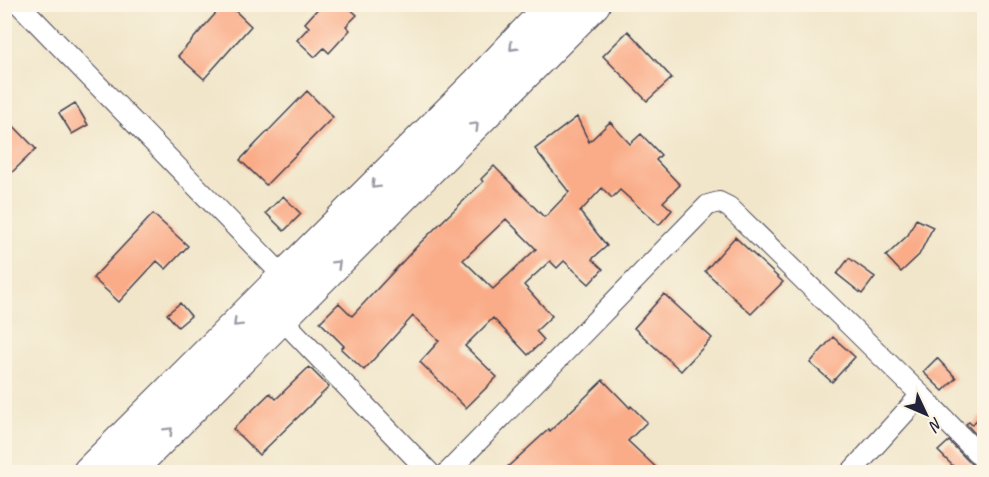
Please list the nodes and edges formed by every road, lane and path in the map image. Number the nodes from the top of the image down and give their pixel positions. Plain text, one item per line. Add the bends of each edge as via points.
1 (19, 4) edge
2 (553, 4) edge
3 (594, 4) edge
4 (294, 286) junction
5 (271, 308) junction
6 (921, 395) junction
7 (984, 460) edge
8 (89, 472) edge
9 (128, 472) edge
10 (429, 472) edge
11 (448, 472) edge
12 (851, 472) edge

1 - 4 street
2 -> 4 main road
4 -> 3 main road
4 - 5 main road
5 -> 8 main road
9 -> 5 main road
5 - 10 street
6 - 7 street
6 - 11 street via 729,207 718,202 708,205
6 - 12 street

